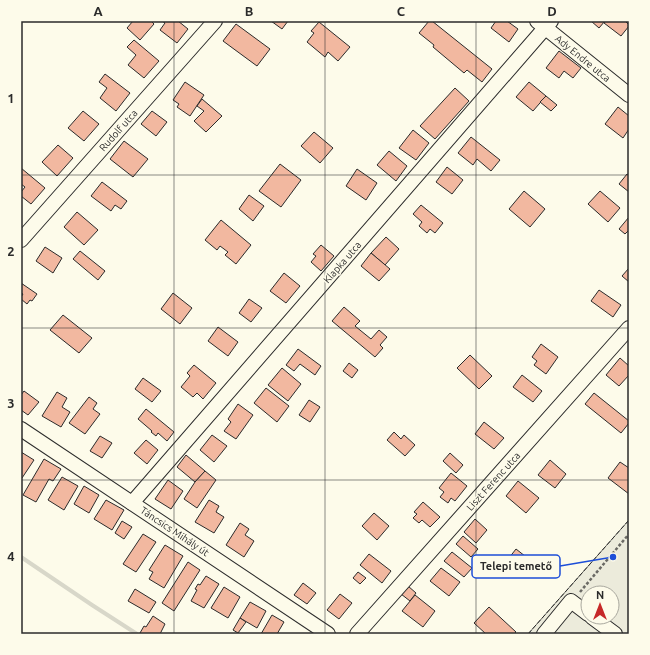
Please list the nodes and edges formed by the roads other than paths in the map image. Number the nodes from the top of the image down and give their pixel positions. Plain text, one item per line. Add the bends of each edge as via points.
1 (215, 21) edge
2 (545, 23) edge
3 (629, 95) edge
4 (21, 240) edge
5 (629, 328) edge
6 (21, 429) edge
7 (132, 503) junction
8 (580, 608) edge
9 (603, 625) edge
10 (328, 634) edge
11 (357, 634) edge
12 (544, 634) edge
13 (615, 634) edge

1 - 4 street, Rudolf utca
2 - 3 street, Ady Endre utca
2 - 7 street, Klapka utca
5 - 11 street, Liszt Ferenc utca
6 - 7 street, Táncsics Mihály út
7 - 10 street, Táncsics Mihály út
8 - 12 street via 571,601
9 - 13 street

